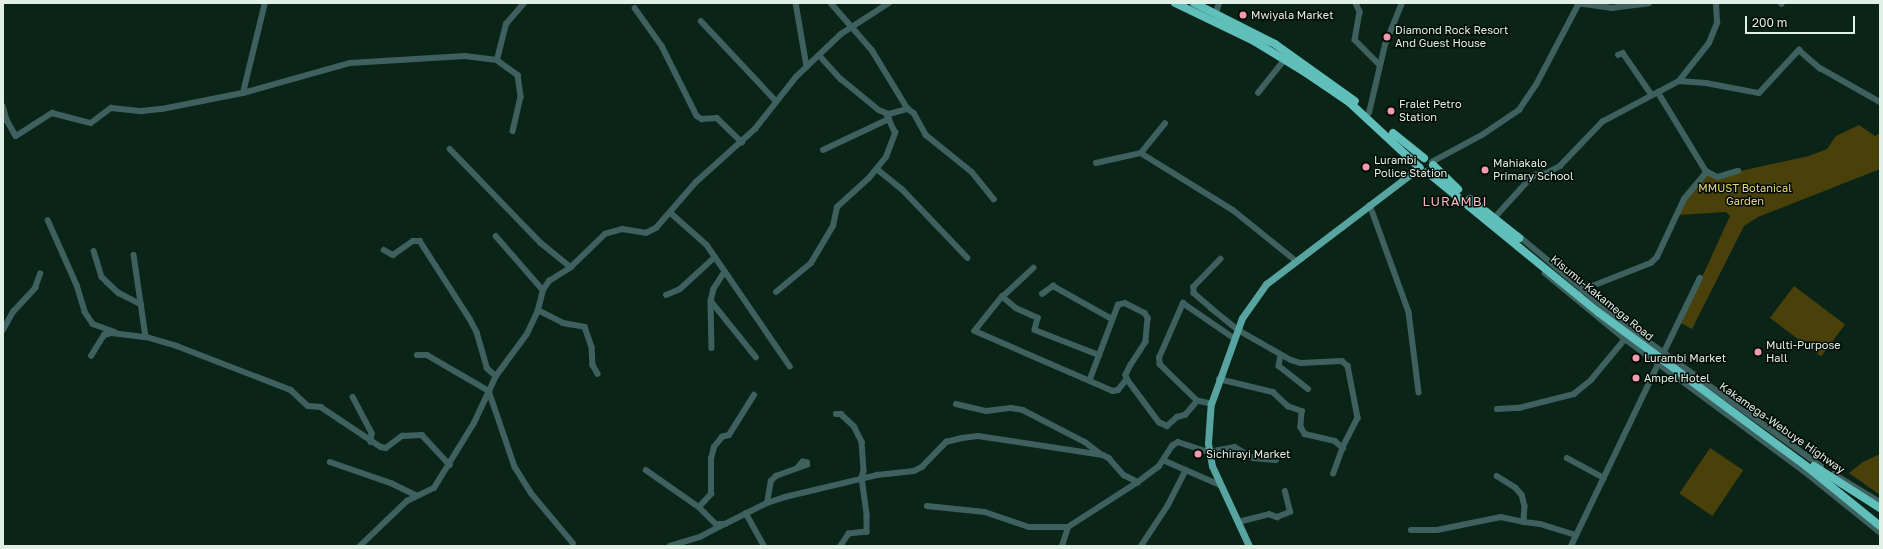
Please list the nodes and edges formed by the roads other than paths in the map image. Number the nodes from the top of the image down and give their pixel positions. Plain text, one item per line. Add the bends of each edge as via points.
1 (265, 3) edge
2 (524, 3) edge
3 (796, 3) edge
4 (831, 3) edge
5 (889, 3) edge
6 (1175, 3) edge
7 (1194, 3) edge
8 (1219, 3) edge
9 (1356, 3) edge
10 (1402, 3) edge
11 (1579, 3) edge
12 (1649, 3) edge
13 (1716, 3) edge
14 (636, 8) dead end
15 (1216, 13) junction
16 (701, 21) dead end
17 (851, 25) junction
18 (1618, 54) dead end
19 (820, 56) junction
20 (1286, 59) junction
21 (497, 60) junction
22 (1380, 65) junction
23 (807, 67) junction
24 (1679, 80) junction
25 (243, 92) junction
26 (1258, 93) dead end
27 (1655, 93) junction
28 (776, 101) junction
29 (1880, 102) edge
30 (3, 106) edge
31 (908, 109) junction
32 (1369, 112) junction
33 (888, 116) junction
34 (5, 120) edge
35 (1165, 124) dead end
36 (513, 131) dead end
37 (742, 142) junction
38 (450, 149) dead end
39 (823, 150) dead end
40 (1141, 153) junction
41 (1424, 158) junction
42 (1096, 163) dead end
43 (1433, 163) junction
44 (878, 169) junction
45 (1422, 169) junction
46 (1738, 171) dead end
47 (1708, 172) junction
48 (1464, 194) junction
49 (994, 199) dead end
50 (1370, 205) junction
51 (671, 213) junction
52 (1496, 216) junction
53 (48, 220) dead end
54 (1491, 224) junction
55 (496, 236) dead end
56 (384, 250) dead end
57 (94, 251) dead end
58 (134, 255) dead end
59 (715, 257) junction
60 (968, 258) dead end
61 (1221, 259) dead end
62 (1295, 260) junction
63 (571, 267) junction
64 (1034, 268) dead end
65 (725, 272) junction
66 (40, 274) dead end
67 (1700, 278) dead end
68 (543, 290) junction
69 (1582, 290) junction
70 (776, 292) dead end
71 (1042, 294) dead end
72 (666, 295) dead end
73 (1003, 296) junction
74 (711, 301) junction
75 (141, 304) junction
76 (538, 310) junction
77 (1112, 319) junction
78 (3, 330) edge
79 (1238, 330) junction
80 (117, 333) junction
81 (146, 337) junction
82 (1234, 338) junction
83 (1625, 339) junction
84 (712, 348) dead end
85 (1664, 352) junction
86 (416, 355) dead end
87 (1100, 355) junction
88 (1281, 355) junction
89 (91, 356) dead end
90 (756, 357) dead end
91 (1658, 362) junction
92 (790, 366) dead end
93 (598, 374) dead end
94 (496, 376) junction
95 (1090, 379) junction
96 (1127, 379) junction
97 (1219, 380) junction
98 (1308, 389) dead end
99 (489, 391) junction
100 (1419, 392) dead end
101 (754, 395) dead end
102 (353, 397) dead end
103 (1197, 401) junction
104 (956, 404) dead end
105 (1211, 404) junction
106 (1497, 409) dead end
107 (836, 414) dead end
108 (371, 442) junction
109 (1343, 448) junction
110 (1209, 452) junction
111 (1103, 455) junction
112 (1567, 458) dead end
113 (1163, 460) junction
114 (1276, 460) dead end
115 (330, 462) dead end
116 (450, 465) junction
117 (798, 468) dead end
118 (646, 470) dead end
119 (1186, 470) junction
120 (1334, 473) dead end
121 (1497, 476) dead end
122 (862, 478) junction
123 (1604, 478) junction
124 (1138, 482) junction
125 (1220, 485) junction
126 (1859, 491) junction
127 (1285, 492) dead end
128 (416, 495) junction
129 (1880, 502) edge
130 (766, 503) junction
131 (1848, 505) junction
132 (927, 506) dead end
133 (699, 507) junction
134 (1880, 508) edge
135 (746, 513) junction
136 (1238, 522) junction
137 (1524, 522) junction
138 (725, 524) junction
139 (1880, 526) edge
140 (1068, 528) junction
141 (1411, 530) dead end
142 (1880, 532) edge
143 (1576, 535) junction
144 (573, 543) dead end
145 (360, 546) edge
146 (670, 546) edge
147 (764, 546) edge
148 (841, 546) edge
149 (1062, 546) edge
150 (1141, 546) edge
151 (1249, 546) edge
152 (1571, 546) edge

1 - 25 street
2 - 21 street via 506,24
3 - 23 street
4 - 17 street
5 - 17 street
6 - 20 highway
7 - 15 highway
8 - 15 street
9 - 22 street via 1360,12 1355,40
10 - 22 street
11 - 12 street via 1611,8
11 - 43 street via 1536,85 1519,110
13 - 24 street via 1717,23 1709,43
14 - 37 street via 662,46 697,116 702,119 717,118
15 - 32 highway via 1275,44
16 - 28 street
17 - 19 street
17 - 31 street via 872,50
18 - 27 street via 1623,53
19 - 23 street
19 - 33 street via 841,79
20 - 26 street
20 - 45 highway via 1349,102
21 - 25 street via 464,56 350,63
21 - 36 street via 513,70 519,80 522,97
22 - 32 street
23 - 28 street
24 - 27 street
24 - 29 street via 1759,93 1799,50 1820,68
25 - 34 street via 162,109 142,111 111,108 99,119 86,124 52,114 16,136
27 - 47 street
27 - 52 street via 1602,122 1560,166 1536,175
28 - 37 street
30 - 34 street
31 - 33 street
31 - 49 street via 914,113 926,135 972,172
32 - 41 highway
33 - 39 street
33 - 44 street via 894,127 895,138
35 - 40 street
37 - 51 street via 696,182
38 - 63 street via 540,244
40 - 42 street
40 - 62 street via 1233,210
41 - 43 highway
41 - 45 highway
43 - 45 highway
43 - 48 highway, Kakamega-Webuye Highway
44 - 60 street via 902,188
44 - 70 street via 837,208 833,226 811,263
45 - 50 main road
45 - 54 highway, Kisumu-Kakamega Road
46 - 47 street via 1718,176
47 - 69 street via 1684,199 1657,257 1651,263
48 - 52 street
48 - 126 highway, Kakamega-Webuye Highway via 1632,334 1814,466
50 - 62 main road
50 - 100 street via 1409,312
51 - 59 street via 706,245
51 - 63 street via 650,232 622,229 605,234
52 - 69 street
53 - 80 street via 77,285 85,312 93,324
54 - 83 street via 1546,275
54 - 131 highway, Kisumu-Kakamega Road via 1604,317 1806,466
55 - 68 street
56 - 94 street via 393,255 413,241 420,241 478,332 487,368
57 - 75 street via 102,277 119,293
58 - 75 street
59 - 65 street
59 - 72 street via 680,289
61 - 79 street via 1199,279 1194,293
62 - 79 main road via 1256,295
63 - 68 street via 549,282
64 - 73 street
65 - 74 street via 714,289
65 - 92 street
66 - 78 street via 35,288 13,312
67 - 85 street
68 - 76 street
69 - 85 street
71 - 77 street via 1053,286
73 - 87 street via 1016,308 1038,318 1035,330
73 - 95 street via 975,331 992,341
74 - 84 street
74 - 90 street
75 - 81 street
76 - 93 street via 563,323 585,327
76 - 94 street via 527,334
77 - 87 street
77 - 96 street via 1118,305 1122,303 1147,316 1146,342 1131,365 1126,375
79 - 82 main road
79 - 88 street
80 - 81 street
80 - 89 street via 104,335
81 - 108 street via 217,360 291,390 308,406 321,407
82 - 97 main road
82 - 103 street via 1185,302 1181,304 1158,362
83 - 91 street
83 - 106 street via 1591,380 1574,394 1519,408
85 - 126 street
86 - 99 street via 427,355
87 - 95 street
88 - 98 street via 1279,366
88 - 109 street via 1302,362 1345,362 1354,388 1358,418
91 - 123 street
91 - 131 street
94 - 99 street
95 - 96 street via 1116,392
96 - 103 street via 1159,422 1167,426 1185,415
97 - 105 main road
97 - 109 street via 1273,392 1288,406 1302,411 1302,427 1305,434 1334,441
99 - 116 street
99 - 144 street via 515,467 532,494
101 - 133 street via 729,435 722,437 714,447 711,459 711,494
102 - 108 street via 372,434
103 - 105 street
104 - 111 street via 986,411 1011,408 1023,410 1085,442
105 - 110 main road via 1208,427
107 - 122 street via 841,414 854,426 862,442
108 - 116 street via 386,448 402,436 419,434
109 - 120 street
110 - 113 street via 1178,442 1172,446
110 - 114 street via 1235,447 1253,458
110 - 125 main road
111 - 122 street via 973,437 946,442 922,467 914,471
111 - 124 street via 1110,458 1124,475
112 - 123 street
113 - 119 street
113 - 124 street
115 - 128 street via 391,483
116 - 128 street via 431,491
117 - 130 street via 771,481
118 - 133 street
119 - 125 street
119 - 150 street via 1168,505
121 - 137 street via 1522,495 1525,506
122 - 130 street
122 - 148 street via 867,532 851,533
123 - 143 street
124 - 140 street
125 - 136 main road
126 - 129 street
126 - 134 highway, Kakamega-Webuye Highway
127 - 136 street via 1290,512 1277,517 1269,514
128 - 145 street
130 - 135 street
131 - 139 highway, Kisumu-Kakamega Road
131 - 142 street
132 - 140 street via 985,512 1029,527
133 - 138 street via 716,524
135 - 138 street
135 - 147 street
136 - 151 main road
137 - 141 street via 1501,517 1437,530
137 - 143 street
138 - 146 street via 700,537
140 - 149 street
143 - 152 street

